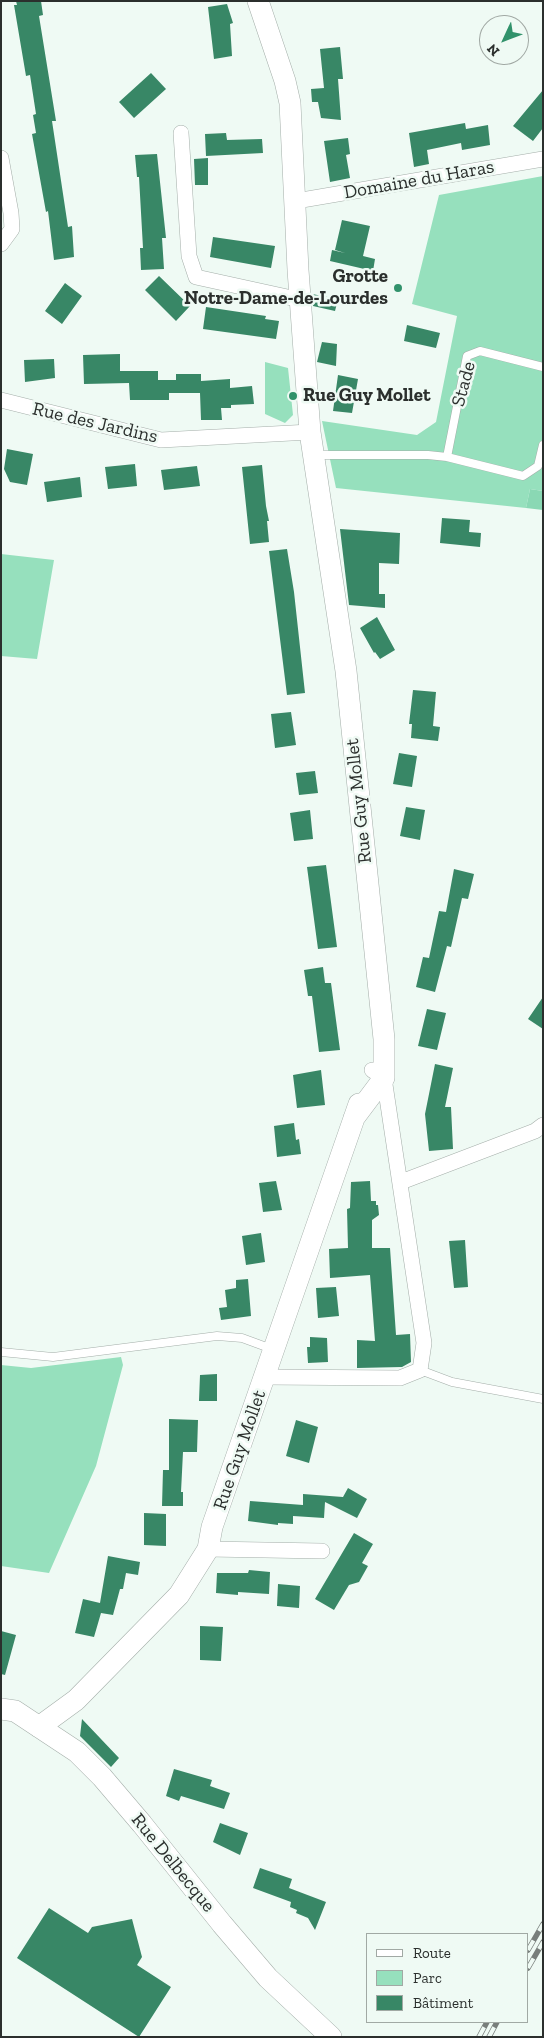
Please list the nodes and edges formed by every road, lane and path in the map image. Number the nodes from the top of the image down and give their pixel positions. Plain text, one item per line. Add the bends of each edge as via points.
1 (258, 1) edge
2 (181, 133) dead end
3 (1, 158) edge
4 (543, 159) edge
5 (296, 201) junction
6 (1, 244) edge
7 (301, 300) junction
8 (543, 367) edge
9 (1, 400) edge
10 (310, 432) junction
11 (543, 446) edge
12 (313, 455) junction
13 (447, 457) junction
14 (378, 1074) junction
15 (543, 1125) edge
16 (401, 1182) junction
17 (274, 1349) junction
18 (1, 1352) edge
19 (420, 1370) junction
20 (265, 1377) junction
21 (543, 1400) edge
22 (208, 1549) junction
23 (322, 1551) dead end
24 (1, 1709) edge
25 (39, 1727) junction
26 (331, 2037) edge

1 - 5 street, Rue Guy Mollet via 290,103
2 - 7 street via 189,256 196,277
3 - 6 street via 12,229
4 - 5 street, Domaine du Haras
5 - 7 street, Rue Guy Mollet
7 - 10 street, Rue Guy Mollet
8 - 13 lane, Stade via 480,351 467,356
9 - 10 street, Rue des Jardins via 161,440
10 - 12 street, Rue Guy Mollet
11 - 13 lane via 538,466 523,476
12 - 13 lane
12 - 14 street, Rue Guy Mollet via 346,671 384,1039
14 - 16 street
14 - 17 street, Rue Guy Mollet via 354,1118
15 - 16 street via 535,1132
16 - 19 street via 424,1342
17 - 18 lane via 242,1338 217,1336 53,1358
17 - 20 street, Rue Guy Mollet
19 - 20 street via 400,1378
19 - 21 lane via 452,1382
20 - 22 street, Rue Guy Mollet via 212,1527
22 - 23 street
22 - 25 street, Rue Guy Mollet via 179,1594 76,1700
24 - 25 street, Rue Delbecque via 15,1711
25 - 26 street, Rue Delbecque via 77,1752 102,1777 268,1978

